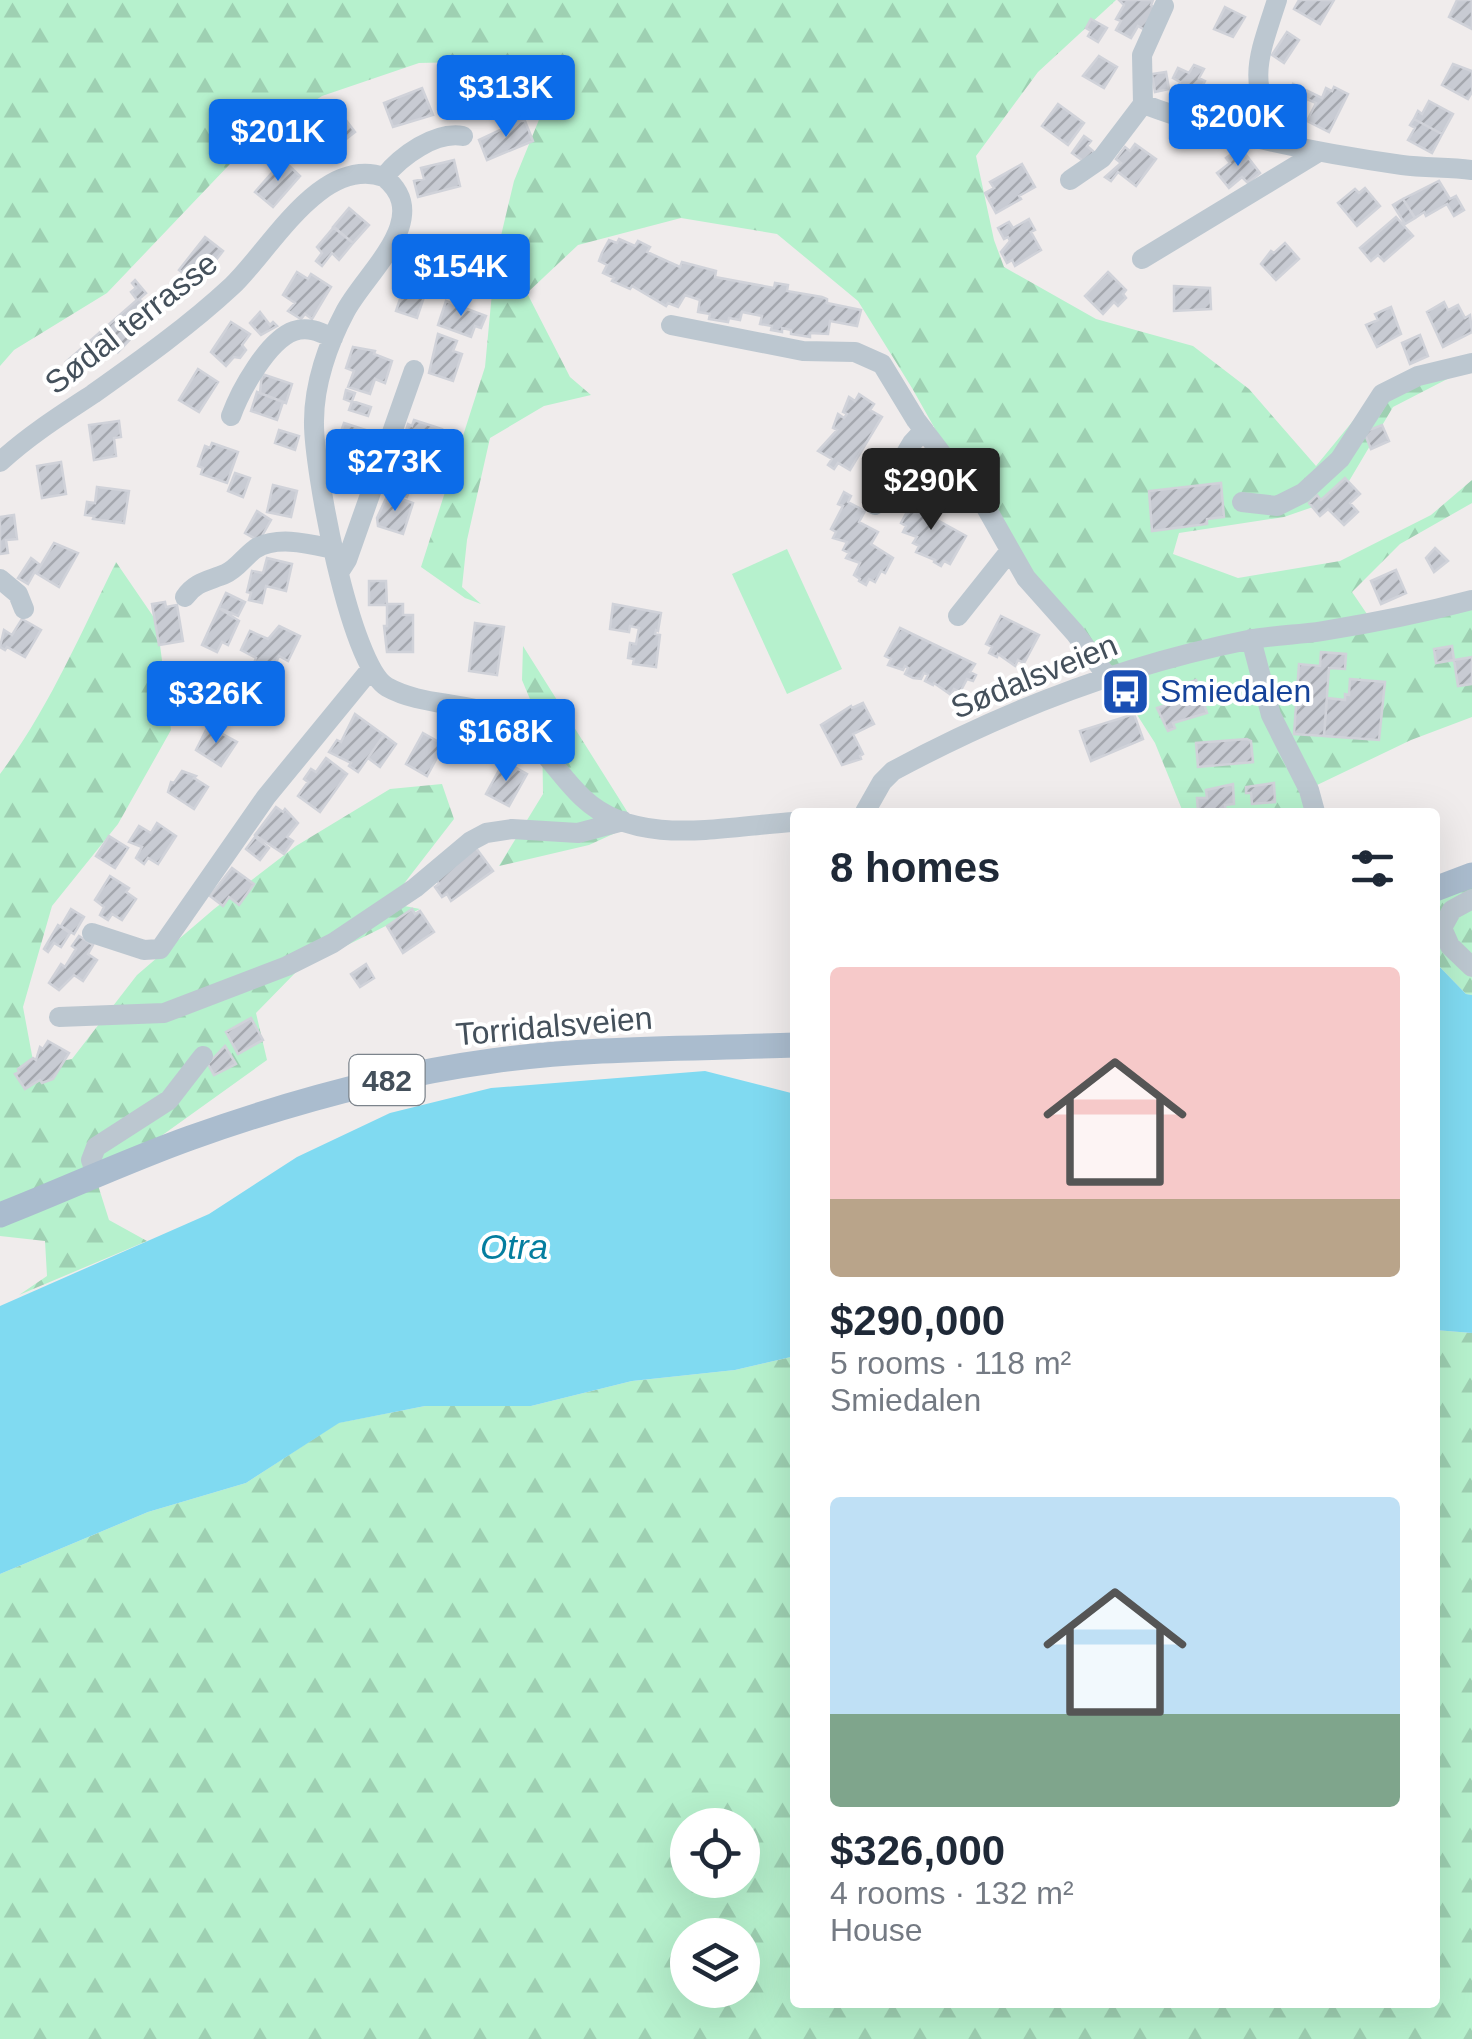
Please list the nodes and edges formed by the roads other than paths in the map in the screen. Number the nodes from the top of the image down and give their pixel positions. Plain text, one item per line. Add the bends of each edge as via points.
1 (1277, 0) edge
2 (1164, 6) dead end
3 (1143, 104) junction
4 (462, 136) dead end
5 (1278, 142) junction
6 (1317, 153) junction
7 (1472, 170) edge
8 (384, 177) junction
9 (1070, 180) dead end
10 (1142, 259) dead end
11 (671, 325) dead end
12 (333, 338) junction
13 (1472, 364) edge
14 (414, 370) dead end
15 (231, 416) dead end
16 (924, 430) junction
17 (0, 462) edge
18 (1242, 502) dead end
19 (876, 504) dead end
20 (333, 549) junction
21 (1009, 552) junction
22 (340, 572) junction
23 (0, 579) edge
24 (185, 597) dead end
25 (1472, 600) edge
26 (24, 610) dead end
27 (958, 616) dead end
28 (1251, 640) junction
29 (370, 670) junction
30 (1107, 676) junction
31 (866, 808) edge
32 (1314, 808) edge
33 (623, 821) junction
34 (790, 822) edge
35 (1472, 875) edge
36 (1440, 886) edge
37 (1472, 899) edge
38 (92, 933) dead end
39 (1472, 967) edge
40 (59, 1017) dead end
41 (790, 1045) edge
42 (203, 1056) dead end
43 (96, 1174) junction
44 (0, 1215) edge

1 - 5 street via 1256,84
2 - 3 street via 1142,56
3 - 5 street
3 - 9 street via 1102,158
4 - 8 street via 423,146
5 - 6 street
6 - 7 street
6 - 10 street
8 - 12 street via 400,198 401,227
8 - 17 street, Sødal terrasse via 358,172 314,196 187,326
11 - 16 street via 874,359
12 - 15 street via 306,329 282,337 238,395
12 - 20 street via 314,425
13 - 18 street via 1418,376 1382,394 1340,459 1302,493 1277,506
14 - 22 street
16 - 19 street
16 - 21 street via 980,497
20 - 22 street
20 - 24 street via 268,544 225,574 194,585
21 - 27 street
21 - 30 street
22 - 29 street
23 - 26 street via 18,594
25 - 28 street, Sødalsveien
28 - 30 street, Sødalsveien
28 - 32 street via 1272,715
29 - 33 street via 408,696 484,710 510,723 590,804
29 - 38 street via 266,796 160,949
30 - 31 street, Sødalsveien via 976,728 894,771
33 - 34 street via 694,830
33 - 40 street via 578,833 486,833 333,943 287,966 164,1013
35 - 36 main road
37 - 39 street via 1452,910 1442,928
41 - 43 main road, Torridalsveien / 482 via 594,1050 434,1070 318,1096
42 - 43 street via 169,1100 96,1148
43 - 44 main road, Torridalsveien / 482

